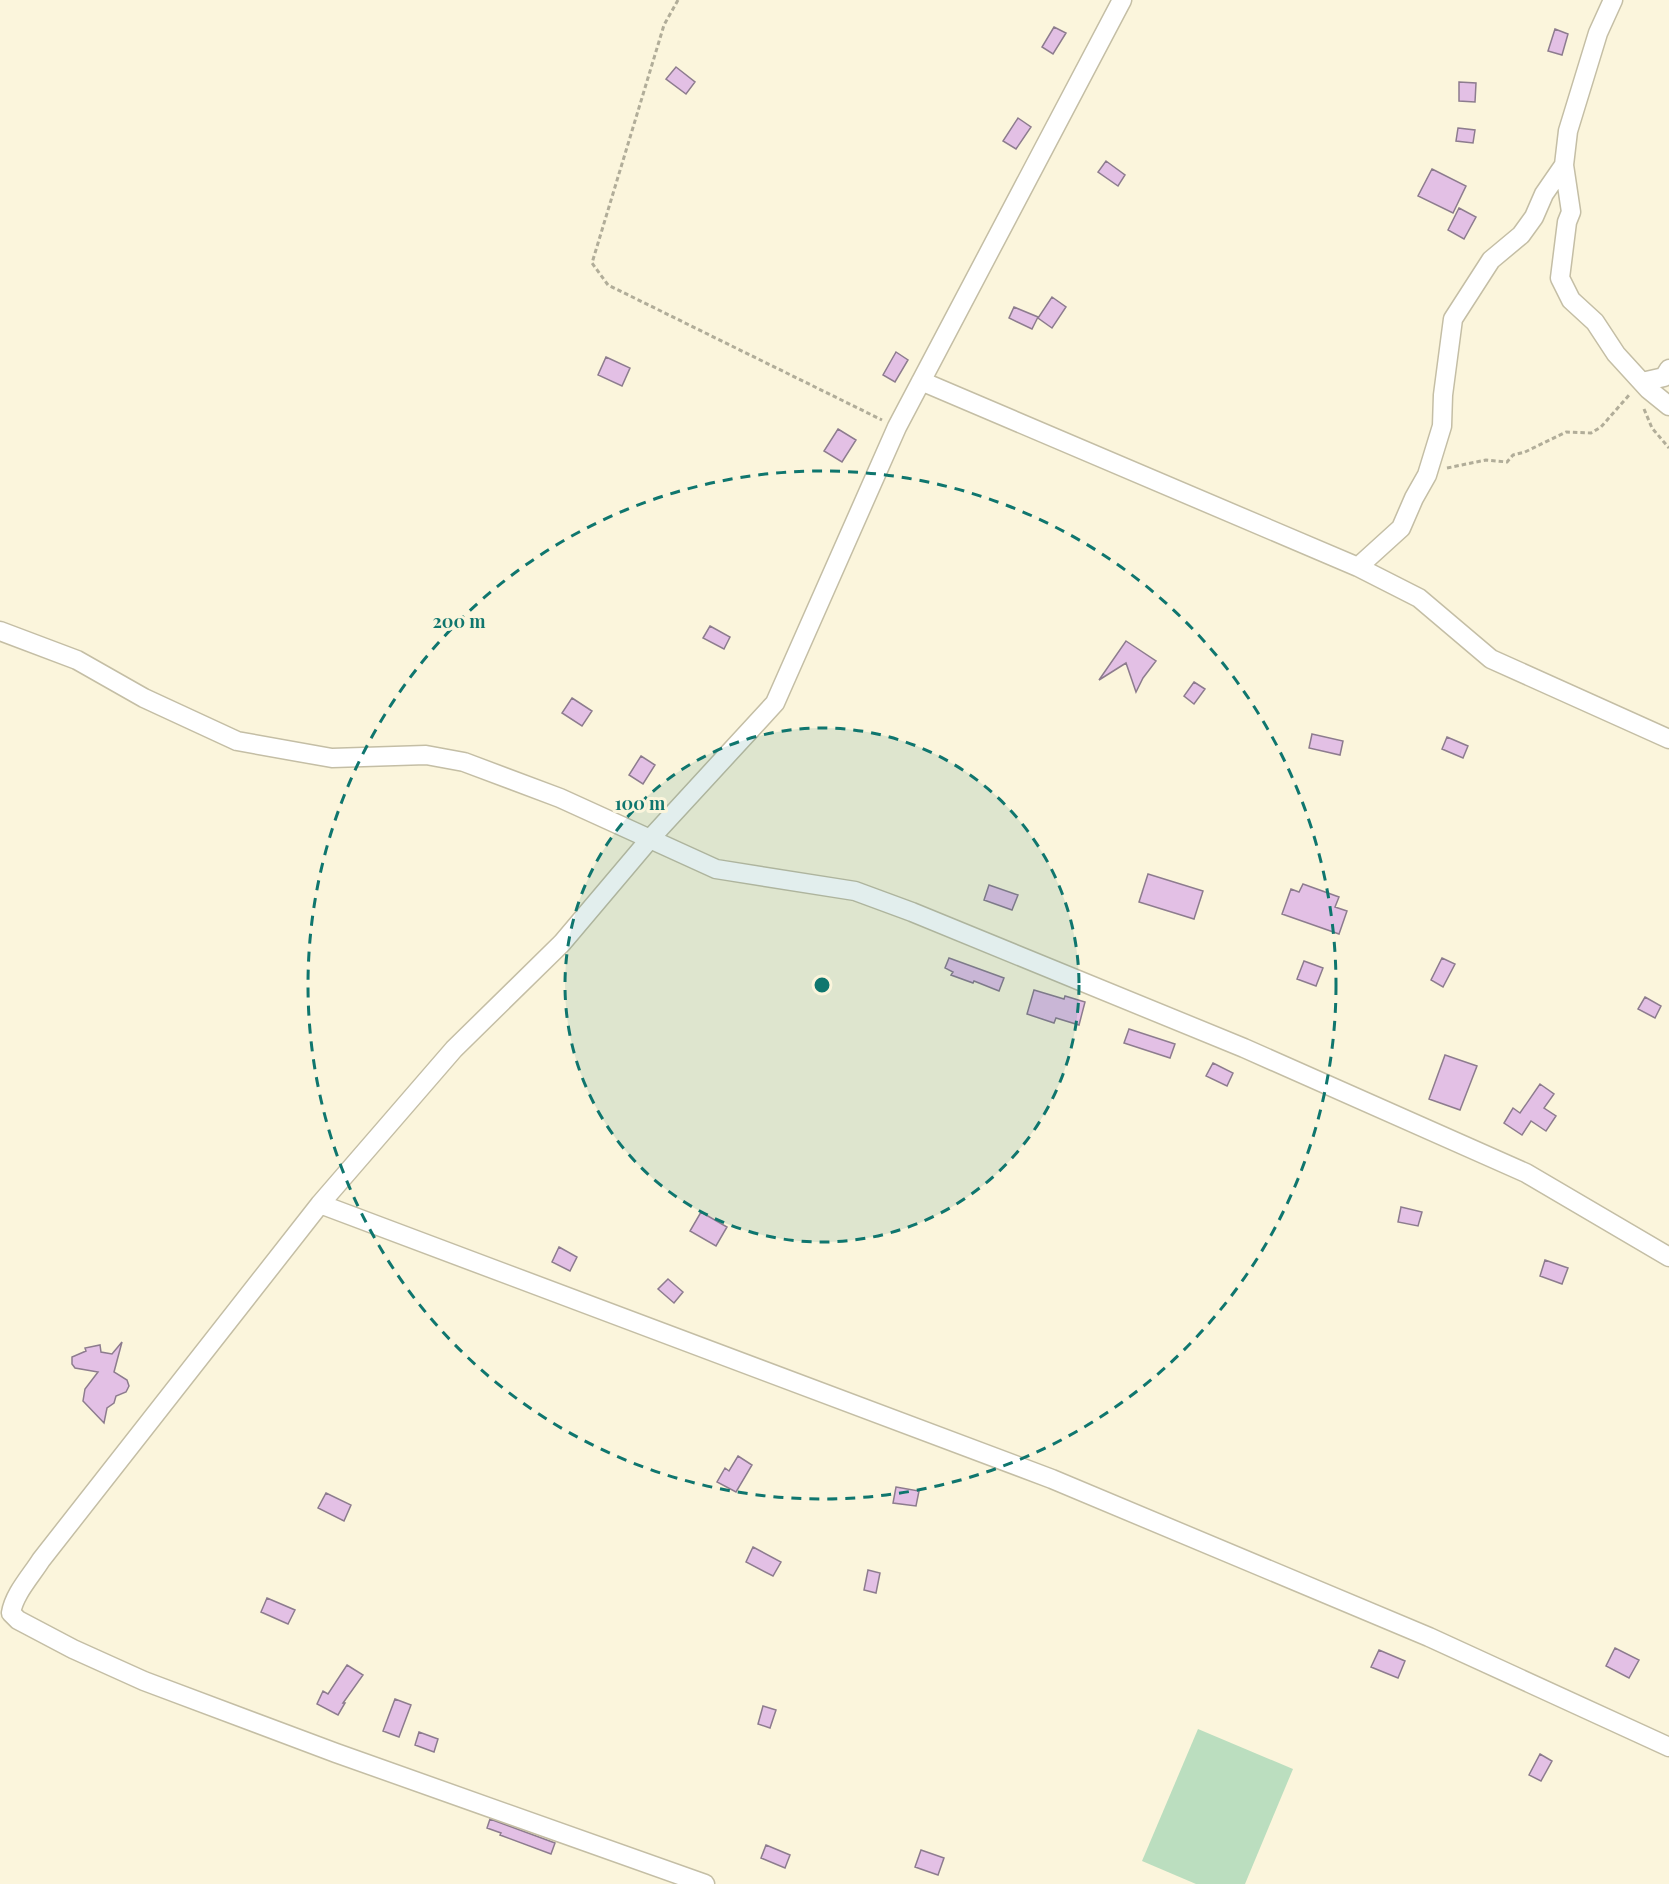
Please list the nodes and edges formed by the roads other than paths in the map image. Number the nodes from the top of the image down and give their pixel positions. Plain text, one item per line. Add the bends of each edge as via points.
1 (1122, 0) edge
2 (1613, 0) edge
3 (1564, 165) junction
4 (1669, 369) edge
5 (921, 381) junction
6 (1642, 382) junction
7 (1669, 406) edge
8 (1358, 567) junction
9 (0, 632) edge
10 (1669, 739) edge
11 (649, 840) junction
12 (320, 1204) junction
13 (1669, 1257) edge
14 (1669, 1747) edge
15 (705, 1884) edge

1 - 5 street
2 - 3 street via 1598,33 1568,131
3 - 6 street via 1571,212 1560,278 1571,300
3 - 8 street via 1534,217 1521,235 1491,260 1453,319 1442,426 1427,475 1401,528
4 - 6 street via 1664,377
5 - 8 street
5 - 11 street via 775,703
6 - 7 street
8 - 10 street via 1419,598 1491,659
9 - 11 street via 77,660 144,698 237,741 332,758 426,755 464,762 561,798
11 - 12 street via 562,943 454,1048
11 - 13 street via 716,869 855,891 912,912 1244,1048 1526,1173
12 - 14 street via 1052,1479 1429,1637
12 - 15 street via 41,1560 18,1595 11,1614 144,1682

